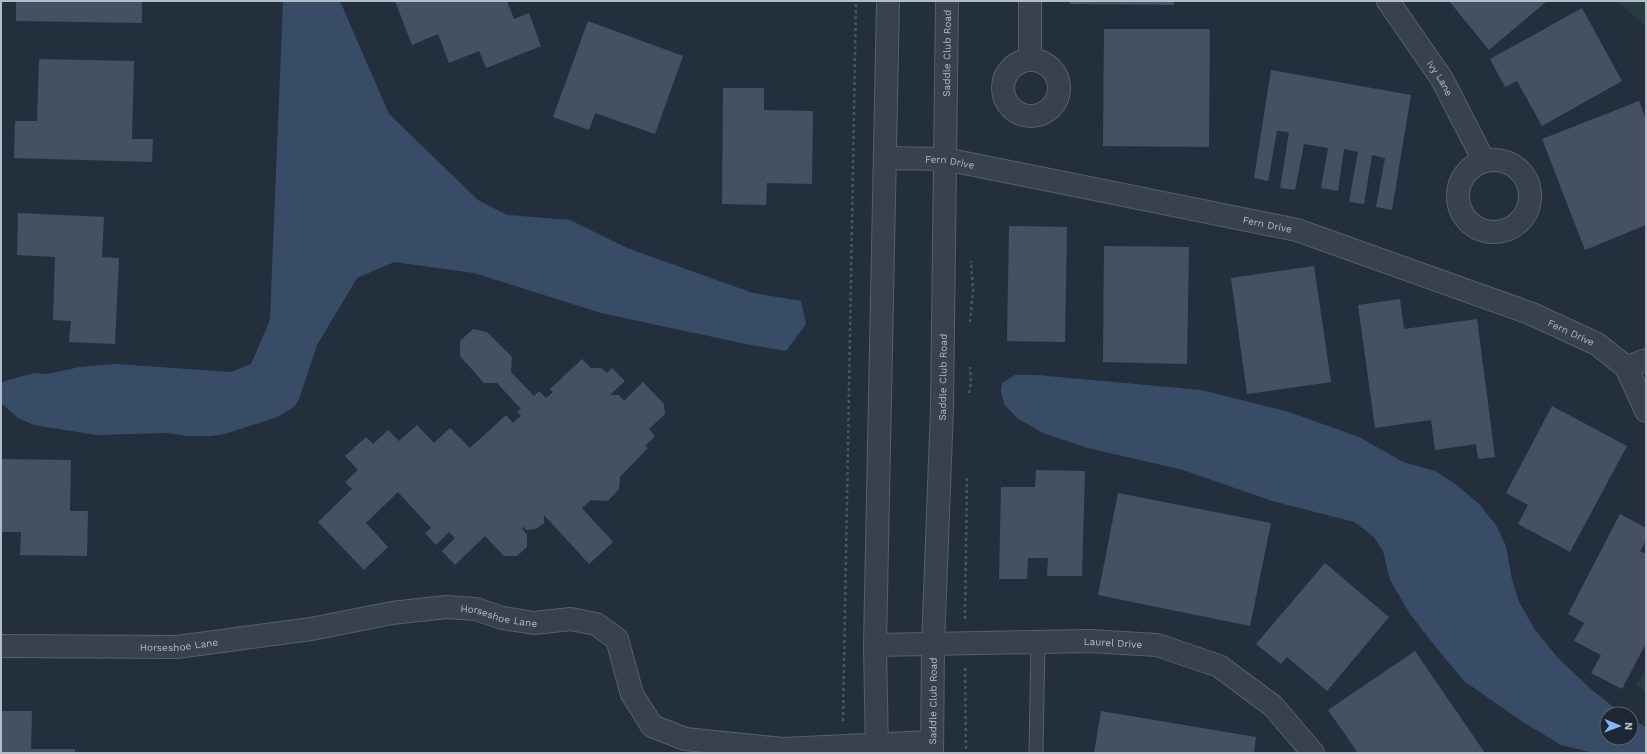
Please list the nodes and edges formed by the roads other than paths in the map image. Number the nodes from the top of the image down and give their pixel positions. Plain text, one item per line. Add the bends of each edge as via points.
1 (888, 1) edge
2 (947, 1) edge
3 (1030, 1) edge
4 (1388, 1) edge
5 (1030, 60) dead end
6 (885, 158) junction
7 (945, 159) junction
8 (1484, 161) dead end
9 (1646, 360) edge
10 (1626, 368) junction
11 (1646, 411) edge
12 (1038, 642) junction
13 (875, 645) junction
14 (933, 645) junction
15 (1, 646) edge
16 (932, 748) edge
17 (876, 749) edge
18 (1036, 753) edge
19 (1312, 753) edge

1 - 6 street
2 - 7 street, Saddle Club Road
3 - 5 street
4 - 8 street, Ivy Lane via 1442,79
6 - 7 street, Fern Drive
6 - 13 street
7 - 10 street, Fern Drive via 1297,230 1532,314 1597,344
7 - 14 street, Saddle Club Road via 942,408
9 - 10 street
10 - 11 street, Fern Drive
12 - 14 street, Laurel Drive
12 - 18 lane
12 - 19 street, Laurel Drive via 1090,641 1157,645 1219,666 1273,706
13 - 14 street, Laurel Drive
13 - 17 street
14 - 16 street, Saddle Club Road
15 - 17 street, Horseshoe Lane via 177,647 311,629 392,613 446,607 476,609 502,618 534,623 571,619 596,624 617,640 632,694 652,726 685,739 704,742 782,748 843,746
16 - 17 street, Horseshoe Lane

